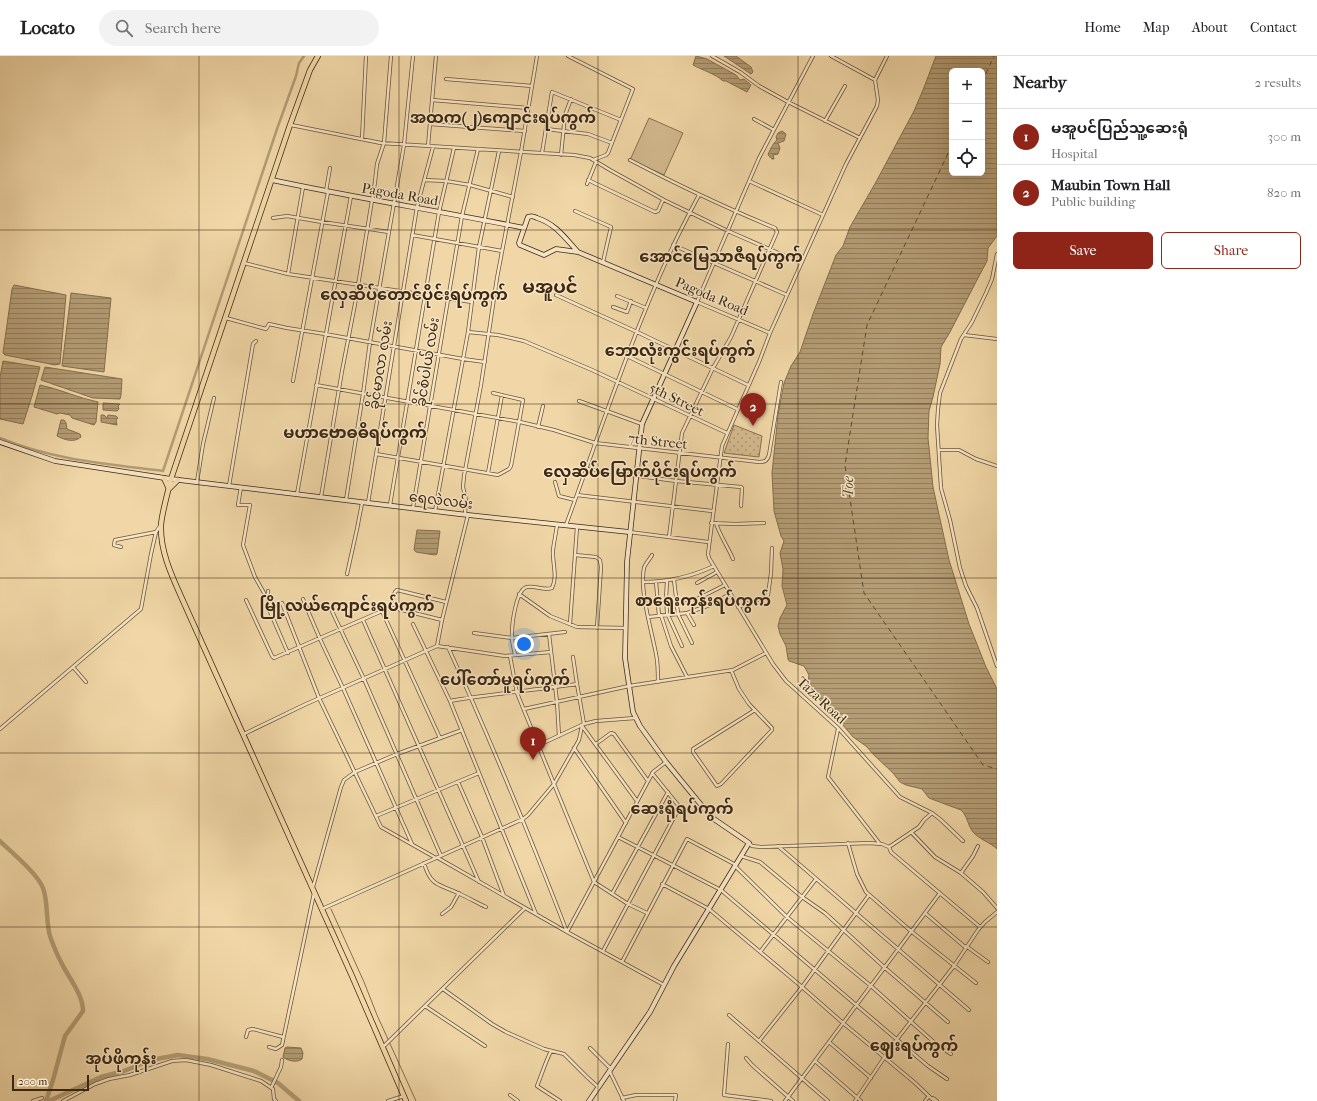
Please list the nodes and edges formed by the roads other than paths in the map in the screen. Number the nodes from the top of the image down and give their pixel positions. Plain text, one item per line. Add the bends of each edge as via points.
1 (318, 56) edge
2 (366, 56) edge
3 (391, 56) edge
4 (413, 56) edge
5 (436, 56) edge
6 (537, 56) edge
7 (568, 56) edge
8 (712, 56) edge
9 (813, 56) edge
10 (831, 56) edge
11 (887, 56) edge
12 (446, 79) dead end
13 (875, 80) junction
14 (532, 86) junction
15 (845, 86) dead end
16 (571, 99) junction
17 (432, 100) junction
18 (788, 102) junction
19 (528, 108) junction
20 (754, 119) dead end
21 (621, 120) junction
22 (825, 121) junction
23 (430, 124) junction
24 (290, 125) junction
25 (546, 129) junction
26 (774, 130) junction
27 (525, 131) junction
28 (563, 131) junction
29 (860, 138) junction
30 (362, 139) junction
31 (384, 143) junction
32 (612, 143) junction
33 (404, 144) junction
34 (428, 146) junction
35 (433, 146) junction
36 (454, 148) junction
37 (478, 149) junction
38 (499, 151) junction
39 (521, 152) junction
40 (542, 153) junction
41 (561, 155) junction
42 (630, 160) dead end
43 (594, 161) junction
44 (330, 168) dead end
45 (272, 180) junction
46 (424, 180) junction
47 (446, 181) junction
48 (749, 181) junction
49 (470, 185) junction
50 (303, 187) junction
51 (327, 191) junction
52 (491, 191) junction
53 (700, 195) junction
54 (351, 196) junction
55 (513, 196) junction
56 (372, 200) junction
57 (663, 200) junction
58 (394, 204) junction
59 (417, 207) junction
60 (575, 211) dead end
61 (439, 212) junction
62 (736, 212) junction
63 (690, 213) junction
64 (823, 215) junction
65 (462, 216) junction
66 (273, 218) dead end
67 (298, 219) junction
68 (485, 220) junction
69 (322, 222) junction
70 (507, 224) junction
71 (345, 226) junction
72 (524, 228) junction
73 (368, 229) junction
74 (728, 231) junction
75 (389, 232) junction
76 (412, 235) junction
77 (435, 238) junction
78 (457, 243) junction
79 (673, 244) junction
80 (479, 247) junction
81 (770, 250) junction
82 (502, 251) junction
83 (578, 252) junction
84 (997, 254) edge
85 (244, 263) junction
86 (603, 263) junction
87 (714, 263) junction
88 (801, 263) junction
89 (288, 274) junction
90 (313, 277) junction
91 (335, 281) junction
92 (756, 281) junction
93 (358, 284) junction
94 (656, 285) junction
95 (379, 287) junction
96 (403, 291) junction
97 (425, 295) junction
98 (556, 295) dead end
99 (787, 295) junction
100 (618, 296) dead end
101 (448, 298) junction
102 (631, 301) junction
103 (472, 302) junction
104 (697, 302) junction
105 (613, 307) dead end
106 (646, 308) junction
107 (226, 318) junction
108 (739, 320) junction
109 (303, 330) junction
110 (468, 332) junction
111 (637, 332) junction
112 (770, 333) junction
113 (326, 334) junction
114 (490, 334) junction
115 (964, 335) junction
116 (349, 338) junction
117 (997, 339) edge
118 (256, 341) dead end
119 (370, 342) junction
120 (394, 346) junction
121 (416, 350) junction
122 (676, 350) junction
123 (439, 355) junction
124 (627, 356) junction
125 (463, 359) junction
126 (485, 362) junction
127 (713, 368) junction
128 (664, 375) junction
129 (293, 381) dead end
130 (618, 382) junction
131 (781, 382) dead end
132 (316, 385) junction
133 (748, 385) junction
134 (339, 390) junction
135 (701, 392) junction
136 (493, 393) dead end
137 (363, 394) junction
138 (502, 395) junction
139 (385, 397) junction
140 (214, 398) dead end
141 (653, 398) junction
142 (408, 401) junction
143 (579, 401) dead end
144 (430, 406) junction
145 (543, 406) dead end
146 (737, 409) junction
147 (454, 410) junction
148 (607, 411) junction
149 (476, 414) junction
150 (690, 416) junction
151 (498, 418) junction
152 (520, 422) junction
153 (642, 424) junction
154 (538, 426) junction
155 (727, 433) junction
156 (0, 442) edge
157 (595, 443) junction
158 (639, 449) junction
159 (939, 450) junction
160 (679, 453) junction
161 (376, 454) junction
162 (398, 458) junction
163 (720, 458) junction
164 (421, 462) junction
165 (443, 466) junction
166 (997, 466) edge
167 (587, 468) junction
168 (466, 470) junction
169 (488, 473) junction
170 (636, 476) junction
171 (164, 478) junction
172 (172, 479) junction
173 (178, 480) junction
174 (676, 481) junction
175 (197, 482) junction
176 (555, 482) dead end
177 (716, 484) junction
178 (229, 486) junction
179 (241, 487) junction
180 (169, 489) junction
181 (297, 494) junction
182 (577, 495) junction
183 (321, 497) junction
184 (346, 500) junction
185 (575, 500) junction
186 (362, 502) junction
187 (633, 502) junction
188 (368, 503) junction
189 (390, 505) junction
190 (673, 506) junction
191 (741, 506) dead end
192 (413, 508) junction
193 (435, 511) junction
194 (712, 511) junction
195 (467, 514) junction
196 (711, 523) junction
197 (716, 523) junction
198 (764, 523) dead end
199 (161, 524) junction
200 (557, 524) junction
201 (566, 525) junction
202 (578, 526) junction
203 (156, 532) junction
204 (629, 532) junction
205 (669, 537) junction
206 (708, 542) junction
207 (121, 547) dead end
208 (772, 548) dead end
209 (575, 555) junction
210 (652, 555) dead end
211 (733, 560) dead end
212 (714, 566) junction
213 (717, 572) junction
214 (347, 574) dead end
215 (674, 580) junction
216 (667, 581) junction
217 (643, 582) junction
218 (656, 582) junction
219 (698, 583) dead end
220 (725, 585) junction
221 (268, 592) dead end
222 (264, 593) dead end
223 (520, 594) junction
224 (730, 594) junction
225 (304, 598) dead end
226 (689, 599) dead end
227 (246, 600) dead end
228 (695, 600) dead end
229 (446, 602) junction
230 (282, 603) dead end
231 (676, 603) junction
232 (330, 606) dead end
233 (738, 607) junction
234 (389, 608) junction
235 (382, 611) junction
236 (687, 613) junction
237 (678, 614) junction
238 (668, 615) junction
239 (660, 616) junction
240 (648, 617) junction
241 (363, 620) junction
242 (442, 620) junction
243 (413, 624) dead end
244 (570, 624) junction
245 (694, 625) dead end
246 (597, 628) junction
247 (626, 628) junction
248 (341, 630) junction
249 (565, 632) dead end
250 (474, 633) dead end
251 (549, 634) junction
252 (512, 638) junction
253 (320, 639) junction
254 (692, 643) dead end
255 (437, 646) junction
256 (682, 646) dead end
257 (300, 648) junction
258 (448, 648) junction
259 (425, 652) junction
260 (551, 652) junction
261 (288, 653) junction
262 (766, 653) junction
263 (515, 655) junction
264 (510, 656) junction
265 (573, 657) dead end
266 (405, 660) junction
267 (997, 666) edge
268 (73, 667) junction
269 (385, 669) junction
270 (731, 670) junction
271 (687, 677) junction
272 (364, 679) junction
273 (86, 682) dead end
274 (658, 682) junction
275 (577, 684) junction
276 (629, 686) junction
277 (555, 687) junction
278 (343, 688) junction
279 (517, 693) junction
280 (580, 697) junction
281 (319, 698) junction
282 (471, 698) junction
283 (450, 701) junction
284 (557, 702) junction
285 (524, 709) junction
286 (755, 710) junction
287 (635, 718) junction
288 (583, 725) junction
289 (838, 728) junction
290 (0, 729) edge
291 (462, 730) junction
292 (243, 734) junction
293 (559, 736) junction
294 (440, 738) junction
295 (596, 744) junction
296 (539, 745) junction
297 (419, 746) junction
298 (574, 748) junction
299 (397, 754) junction
300 (666, 762) junction
301 (375, 763) junction
302 (355, 772) junction
303 (479, 773) junction
304 (652, 773) junction
305 (648, 781) junction
306 (458, 782) junction
307 (554, 784) junction
308 (438, 790) junction
309 (668, 792) junction
310 (416, 799) junction
311 (638, 801) junction
312 (396, 808) junction
313 (932, 813) junction
314 (376, 816) junction
315 (523, 819) junction
316 (626, 823) junction
317 (502, 829) junction
318 (911, 832) junction
319 (482, 837) junction
320 (618, 837) junction
321 (963, 841) dead end
322 (749, 843) junction
323 (848, 843) junction
324 (412, 844) junction
325 (880, 844) junction
326 (463, 846) junction
327 (777, 846) junction
328 (978, 846) dead end
329 (638, 847) junction
330 (889, 847) junction
331 (655, 855) junction
332 (741, 856) junction
333 (438, 857) junction
334 (424, 864) junction
335 (672, 865) junction
336 (735, 865) junction
337 (961, 874) junction
338 (816, 878) junction
339 (479, 882) junction
340 (594, 882) junction
341 (662, 884) junction
342 (721, 890) junction
343 (313, 891) junction
344 (459, 893) junction
345 (940, 893) junction
346 (612, 894) junction
347 (869, 895) junction
348 (504, 896) junction
349 (802, 897) junction
350 (628, 904) junction
351 (486, 907) dead end
352 (525, 908) junction
353 (997, 908) edge
354 (321, 909) junction
355 (709, 909) junction
356 (997, 912) edge
357 (647, 913) junction
358 (856, 913) junction
359 (925, 913) junction
360 (442, 914) dead end
361 (536, 914) junction
362 (787, 917) junction
363 (980, 928) junction
364 (843, 931) junction
365 (567, 932) junction
366 (912, 932) junction
367 (774, 934) junction
368 (966, 946) junction
369 (898, 949) junction
370 (828, 951) junction
371 (603, 952) junction
372 (760, 952) junction
373 (622, 962) junction
374 (988, 962) dead end
375 (954, 966) junction
376 (884, 968) junction
377 (815, 969) junction
378 (976, 983) dead end
379 (939, 984) junction
380 (664, 986) junction
381 (871, 986) junction
382 (802, 987) junction
383 (442, 989) junction
384 (926, 1003) junction
385 (857, 1005) junction
386 (425, 1006) junction
387 (969, 1010) dead end
388 (729, 1015) dead end
389 (911, 1021) junction
390 (948, 1022) dead end
391 (843, 1023) junction
392 (283, 1037) junction
393 (246, 1038) dead end
394 (898, 1040) junction
395 (759, 1041) junction
396 (829, 1042) junction
397 (728, 1044) dead end
398 (485, 1046) dead end
399 (269, 1047) dead end
400 (383, 1047) junction
401 (590, 1048) dead end
402 (551, 1051) junction
403 (951, 1054) dead end
404 (746, 1058) dead end
405 (884, 1058) junction
406 (282, 1060) dead end
407 (815, 1061) junction
408 (610, 1070) junction
409 (802, 1078) junction
410 (871, 1078) junction
411 (947, 1078) dead end
412 (598, 1087) junction
413 (271, 1088) junction
414 (510, 1095) dead end
415 (404, 1096) junction
416 (929, 1096) junction
417 (788, 1097) junction
418 (857, 1097) junction
419 (42, 1098) dead end
420 (623, 1099) edge
421 (933, 1100) edge
422 (33, 1101) edge
423 (63, 1101) edge
424 (276, 1101) edge
425 (388, 1101) edge
426 (406, 1101) edge
427 (518, 1101) edge
428 (560, 1101) edge
429 (589, 1101) edge
430 (675, 1101) edge
431 (771, 1101) edge
432 (785, 1101) edge
433 (793, 1101) edge
434 (828, 1101) edge
435 (854, 1101) edge
436 (861, 1101) edge
437 (925, 1101) edge
438 (937, 1101) edge

1 - 24 main road via 310,70
2 - 30 street
3 - 31 street
4 - 33 street
5 - 17 street
6 - 14 street
7 - 21 street via 632,88
8 - 18 street
9 - 18 street
10 - 13 street
11 - 13 street
12 - 14 street
13 - 29 street, Taza Road via 877,106
14 - 19 street
15 - 22 street
16 - 21 street
16 - 25 street via 551,92
16 - 28 street
17 - 19 street
17 - 23 street
18 - 22 street
18 - 26 street
19 - 27 street
20 - 26 street
21 - 32 street
22 - 29 street
23 - 27 street
23 - 34 street
24 - 30 street
24 - 45 main road
25 - 28 street
25 - 40 street
26 - 48 street
27 - 39 street
28 - 32 street via 588,134
28 - 41 street
29 - 64 street, Taza Road
30 - 31 street
31 - 33 street
31 - 56 street via 377,164
32 - 43 street via 606,155
33 - 34 street
33 - 58 street
34 - 35 street
35 - 36 street
35 - 46 street, ခိုင်မာလာ လမ်း
36 - 37 street
36 - 47 street
37 - 38 street
37 - 49 street, ခိုင်စံပါယ် လမ်း
38 - 39 street
38 - 52 street
39 - 40 street
39 - 55 street
40 - 41 street
41 - 43 street
42 - 53 street
43 - 57 street
43 - 57 street via 587,182 655,212
44 - 51 street
45 - 50 main road, Pagoda Road
45 - 85 main road
46 - 47 street
46 - 59 street, ခိုင်မာလာ လမ်း
47 - 49 street
47 - 61 street
48 - 62 street
48 - 64 street
49 - 52 street
49 - 65 street, ခိုင်စံပါယ် လမ်း
50 - 51 main road, Pagoda Road
50 - 67 street
51 - 54 main road, Pagoda Road
51 - 69 street
52 - 55 street
52 - 68 street
53 - 62 street
53 - 63 street
54 - 56 main road, Pagoda Road
54 - 71 street
55 - 70 street
56 - 58 main road, Pagoda Road
56 - 73 street
57 - 63 street
58 - 59 main road, Pagoda Road
58 - 75 street
59 - 61 main road, Pagoda Road
59 - 76 street, ခိုင်မာလာ လမ်း
60 - 86 street via 611,227
61 - 65 main road, Pagoda Road
61 - 77 street
62 - 74 street
62 - 81 street via 776,230
63 - 74 street
63 - 79 street
64 - 88 street, Taza Road
65 - 68 main road, Pagoda Road
65 - 78 street, ခိုင်စံပါယ် လမ်း
66 - 67 street via 287,216
67 - 69 street
67 - 89 street
68 - 70 main road, Pagoda Road
68 - 80 street
69 - 71 street
69 - 90 street
70 - 72 main road, Pagoda Road
70 - 82 street
71 - 73 street
71 - 91 street
72 - 83 main road, Pagoda Road via 529,216 544,220 557,228
72 - 83 main road, Pagoda Road via 518,243 520,245 544,255 556,249
73 - 75 street
73 - 93 street
74 - 81 street
74 - 87 street
75 - 95 street
76 - 77 street
76 - 96 street, ခိုင်မာလာ လမ်း
77 - 78 street
77 - 97 street
78 - 80 street
78 - 101 street, ခိုင်စံပါယ် လမ်း
79 - 87 street
79 - 94 street
80 - 82 street
80 - 103 street
81 - 88 street
81 - 92 street
82 - 114 street
83 - 86 main road, Pagoda Road
84 - 115 street via 986,294
85 - 89 street
85 - 107 main road
86 - 94 main road, Pagoda Road
87 - 92 street
87 - 104 street
88 - 99 street, Taza Road
89 - 90 street
90 - 91 street
90 - 109 street
91 - 93 street
91 - 113 street
92 - 99 street
92 - 108 street
93 - 95 street
93 - 116 street
94 - 104 main road, Pagoda Road
94 - 106 street
95 - 96 street
95 - 119 street
96 - 97 street
96 - 120 street, ခိုင်မာလာ လမ်း
97 - 101 street
97 - 121 street
98 - 111 street
99 - 112 street, Taza Road
100 - 102 street
101 - 103 street
101 - 123 street, ခိုင်စံပါယ် လမ်း
102 - 105 street via 626,312
102 - 106 street
103 - 110 street
104 - 108 street, Pagoda Road
104 - 122 main road
106 - 111 street
107 - 109 street via 266,329 270,324
107 - 172 main road
108 - 112 street, Pagoda Road
108 - 127 street
109 - 113 street
109 - 129 street
110 - 114 street, 5th Street
110 - 125 street
111 - 122 street
111 - 124 street
112 - 133 street, Taza Road
113 - 116 street
113 - 132 street
114 - 126 street
114 - 130 street, 5th Street via 524,341
115 - 117 street
115 - 159 street via 940,393 937,415
116 - 119 street
116 - 134 street
118 - 178 street via 253,344
119 - 120 street
119 - 137 street
120 - 121 street
120 - 139 street, ခိုင်မာလာ လမ်း
121 - 123 street
121 - 142 street
122 - 127 street
122 - 128 main road
123 - 125 street
123 - 144 street, ခိုင်စံပါယ် လမ်း
124 - 128 street
124 - 130 street
125 - 126 street
125 - 147 street
126 - 149 street
127 - 133 street
127 - 135 street
128 - 135 street
128 - 141 main road
130 - 141 street, 5th Street
130 - 148 street
131 - 163 street, 7th Street via 768,460 759,462
132 - 134 street, 7th Street
132 - 181 street
133 - 146 street, Taza Road
134 - 137 street, 7th Street
134 - 183 street
135 - 146 street
135 - 150 street
136 - 138 street
137 - 139 street, 7th Street
137 - 184 street
138 - 151 street
138 - 152 street via 523,399
139 - 142 street, 7th Street
139 - 161 street, ခိုင်မာလာ လမ်း
140 - 175 street
141 - 150 street, 5th Street
141 - 153 main road
142 - 144 street, 7th Street
142 - 162 street
143 - 148 street
144 - 147 street, 7th Street
144 - 164 street, ခိုင်စံပါယ် လမ်း
145 - 154 street
146 - 155 street, Taza Road
147 - 149 street, 7th Street
147 - 165 street
148 - 153 street
148 - 157 street
149 - 151 street, 7th Street
149 - 168 street
150 - 155 street, 5th Street
150 - 160 street via 682,433
151 - 152 street, 7th Street
151 - 169 street
152 - 154 street, 7th Street
152 - 169 street via 510,468 500,475
153 - 158 main road
154 - 157 street, 7th Street
155 - 163 street, Taza Road
156 - 171 main road, ရေလဲလမ်း via 55,461
157 - 158 street, 7th Street
157 - 167 street
158 - 160 street, 7th Street
158 - 170 main road
159 - 166 street via 959,450
159 - 267 street via 941,488 960,568
160 - 163 street, 7th Street
160 - 174 street
161 - 162 street
161 - 188 street, ခိုင်မာလာ လမ်း
162 - 164 street
162 - 189 street
163 - 177 street, Taza Road
164 - 165 street
164 - 192 street, ခိုင်စံပါယ် လမ်း
165 - 168 street
165 - 193 street
167 - 170 street
167 - 182 street
168 - 169 street
168 - 195 street via 464,487
170 - 174 street
170 - 187 main road
171 - 172 main road, ရေလဲလမ်း
171 - 180 main road
172 - 173 main road, ရေလဲလမ်း
172 - 180 main road
173 - 175 main road, ရေလဲလမ်း
173 - 180 main road
174 - 177 street
174 - 190 street
175 - 178 main road, ရေလဲလမ်း
176 - 185 street via 560,496
177 - 191 street via 742,487
177 - 194 street, Taza Road
178 - 179 main road, ရေလဲလမ်း
179 - 181 main road, ရေလဲလမ်း
179 - 222 street via 238,505 250,505 242,545
180 - 199 main road
181 - 183 main road, ရေလဲလမ်း
182 - 185 street
182 - 187 street
183 - 184 main road, ရေလဲလမ်း
184 - 186 main road, ရေလဲလမ်း
185 - 201 street
186 - 188 main road, ရေလဲလမ်း
186 - 214 street
187 - 190 street
187 - 204 main road
188 - 189 main road, ရေလဲလမ်း
189 - 192 main road, ရေလဲလမ်း
190 - 194 street
190 - 205 street
192 - 193 main road, ရေလဲလမ်း
193 - 195 main road, ရေလဲလမ်း
194 - 196 street, Taza Road
195 - 200 main road, ရေလဲလမ်း
195 - 229 street
196 - 197 street
196 - 206 street, Taza Road
197 - 198 street
197 - 211 street
199 - 203 street
199 - 292 main road via 162,546 167,564
200 - 201 main road, ရေလဲလမ်း
200 - 223 street via 553,552 554,585 548,589 526,587
201 - 202 main road, ရေလဲလမ်း
202 - 204 main road, ရေလဲလမ်း
202 - 209 street
203 - 207 street via 115,540 114,545
203 - 268 street via 141,609
204 - 205 street, ရေလဲလမ်း
204 - 247 main road
205 - 206 street, ရေလဲလမ်း
206 - 212 street, Taza Road via 708,554
208 - 233 street via 768,595
209 - 244 street
209 - 246 street via 596,556 600,560
210 - 217 street via 644,567
212 - 213 street, Taza Road
212 - 215 street
213 - 219 street
213 - 220 street, Taza Road
215 - 216 street
215 - 231 street
216 - 218 street
216 - 238 street
217 - 218 street
217 - 240 street
218 - 239 street
220 - 224 street, Taza Road
220 - 228 street
221 - 261 street via 268,607
223 - 244 street via 550,616
223 - 252 street via 516,604
224 - 233 street, Taza Road
224 - 236 street
225 - 253 street
226 - 231 street
227 - 261 street via 273,658
229 - 234 street via 396,590
229 - 242 street
230 - 257 street
231 - 237 street
232 - 248 street
233 - 262 street, Taza Road
234 - 235 street
234 - 242 street
235 - 241 street
235 - 266 street
236 - 237 street
236 - 245 street
237 - 238 street
237 - 254 street
238 - 239 street
238 - 256 street
239 - 240 street
239 - 271 street via 671,646
240 - 274 street via 657,656
241 - 248 street
241 - 269 street
242 - 255 street
243 - 259 street
244 - 246 street
246 - 247 street
247 - 276 main road via 625,658
248 - 253 street
248 - 272 street
249 - 251 street
250 - 252 street
251 - 252 street
251 - 260 street
252 - 263 street
253 - 257 street
253 - 278 street
255 - 258 street
255 - 259 street
257 - 261 street
257 - 281 street
258 - 264 street
258 - 282 street
259 - 266 street
259 - 283 street
260 - 263 street
260 - 277 street
262 - 270 street
262 - 289 street, Taza Road via 786,681
263 - 264 street
264 - 279 street
265 - 275 street
266 - 269 street
266 - 294 street
268 - 273 street
268 - 290 street
269 - 272 street
269 - 297 street
270 - 271 street
270 - 286 street via 739,688
271 - 274 street
272 - 278 street
272 - 299 street
274 - 276 street
275 - 277 street
275 - 280 street
276 - 280 street
276 - 287 main road
277 - 279 street
277 - 284 street
278 - 281 street
278 - 301 street
279 - 282 street
279 - 285 street
280 - 284 street
280 - 288 street
281 - 292 street
281 - 302 street
282 - 283 street
282 - 315 street
283 - 291 street
284 - 285 street
284 - 293 street
285 - 296 street
286 - 286 street via 772,731 717,786 692,750
287 - 288 street via 596,721
287 - 300 main road
288 - 293 street
288 - 295 street
288 - 298 street
289 - 313 street, Taza Road via 900,797
289 - 325 street via 828,777
291 - 294 street
291 - 303 street
292 - 343 main road
293 - 296 street
294 - 297 street
295 - 305 street via 611,733 614,734
295 - 311 street
296 - 307 street
297 - 299 street
297 - 308 street
298 - 307 street
298 - 316 street
299 - 301 street
299 - 310 street
300 - 304 street
300 - 322 main road via 711,817
301 - 302 street
301 - 312 street
302 - 314 street
302 - 343 street via 344,780 341,787
303 - 306 street
303 - 317 street
304 - 305 street
304 - 309 street
305 - 311 street
306 - 308 street
306 - 319 street
307 - 315 street
307 - 340 street
308 - 310 street
308 - 326 street
309 - 329 street
309 - 331 street via 679,808
310 - 312 street
310 - 333 street
311 - 316 street
312 - 314 street
312 - 324 street
313 - 318 street
313 - 321 street, Taza Road
314 - 324 street via 380,826
315 - 317 street
315 - 365 street
316 - 320 street
317 - 319 street
317 - 361 street
318 - 330 street
318 - 337 street via 936,857
319 - 326 street
319 - 348 street
320 - 329 street
320 - 340 street
322 - 327 street via 761,847
322 - 332 main road
323 - 325 street
323 - 327 street
323 - 347 street via 860,883
324 - 333 street
325 - 330 street
326 - 333 street
326 - 339 street
327 - 338 street
328 - 337 street
329 - 331 street
329 - 346 street
330 - 345 street via 891,852
331 - 335 street
331 - 350 street
332 - 336 main road
332 - 349 street via 760,862
333 - 334 street
333 - 339 street
334 - 344 street via 427,874 436,885
334 - 354 street
335 - 336 street via 686,839
335 - 341 street
335 - 342 street
336 - 342 main road
336 - 362 street
337 - 353 street via 983,892
338 - 349 street
338 - 358 street
339 - 348 street
340 - 346 street
340 - 365 street
341 - 355 street
341 - 357 street
342 - 355 main road
342 - 367 street
343 - 354 main road
343 - 392 street
344 - 351 street
344 - 360 street via 451,907
345 - 359 street
345 - 363 street
346 - 350 street
347 - 358 street
347 - 366 street
348 - 352 street
349 - 362 street
349 - 364 street via 825,913
350 - 357 street
350 - 371 street
352 - 361 street
352 - 383 street
354 - 400 main road
355 - 372 street
355 - 380 main road
356 - 363 street
357 - 373 street
358 - 364 street
358 - 369 street
359 - 366 street
359 - 368 street
361 - 365 street
362 - 367 street
362 - 370 street
363 - 368 street
364 - 370 street
364 - 376 street
365 - 371 street
366 - 369 street
366 - 375 street
367 - 372 street
367 - 377 street
368 - 374 street
368 - 375 street
369 - 376 street
369 - 379 street
370 - 377 street
370 - 381 street
371 - 373 street
372 - 382 street
373 - 380 street
375 - 378 street
375 - 379 street
376 - 381 street
376 - 384 street
377 - 382 street
377 - 385 street
379 - 384 street
379 - 387 street
380 - 408 main road via 650,1012
381 - 385 street
381 - 389 street
382 - 391 street
382 - 395 street
383 - 386 street
383 - 402 street via 492,1024 526,1042
384 - 389 street
384 - 390 street
385 - 391 street
385 - 394 street
386 - 398 street
386 - 400 street
388 - 395 street
389 - 394 street
389 - 403 street
391 - 396 street
391 - 405 street
392 - 393 street via 253,1029 248,1030
392 - 399 street via 280,1048
394 - 405 street
394 - 411 street via 928,1066
395 - 409 street
396 - 407 street
396 - 410 street
397 - 431 street via 724,1095
400 - 415 main road
401 - 408 street
402 - 412 street via 564,1054
402 - 428 street via 537,1086
404 - 417 street
405 - 410 street
405 - 416 street
406 - 413 street
407 - 409 street
407 - 418 street
408 - 412 main road
408 - 420 street
409 - 417 street
409 - 434 street
410 - 418 street
412 - 429 main road
413 - 423 street via 261,1081 186,1060 172,1061 109,1079
413 - 424 street
414 - 427 street
415 - 425 street
415 - 426 main road
416 - 421 street
416 - 437 street
417 - 432 street
417 - 433 street
418 - 435 street
418 - 436 street
419 - 422 street
420 - 430 street via 636,1095 676,1095
421 - 438 street

